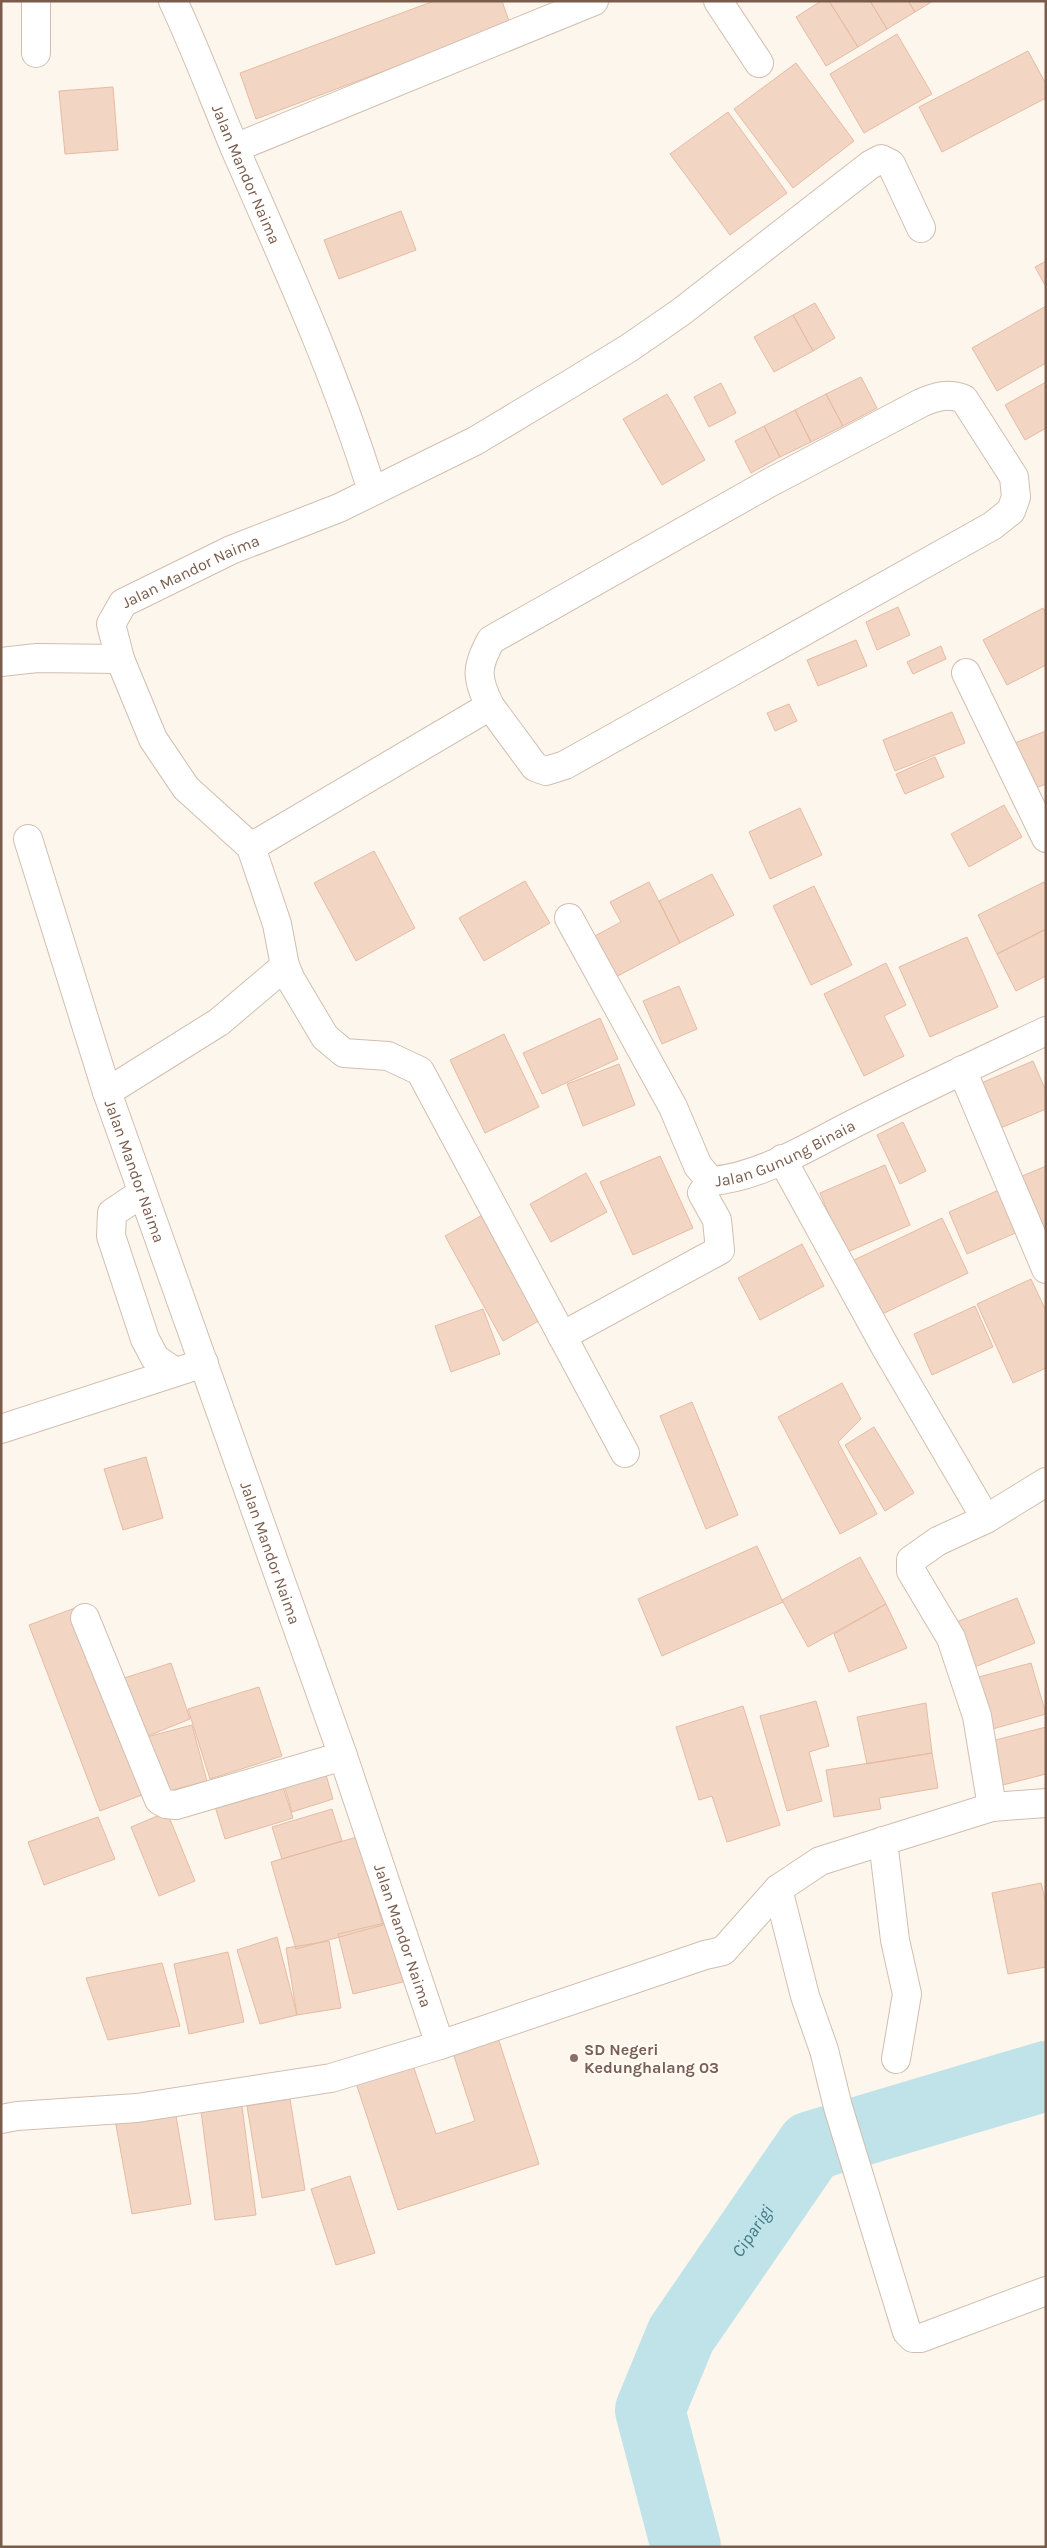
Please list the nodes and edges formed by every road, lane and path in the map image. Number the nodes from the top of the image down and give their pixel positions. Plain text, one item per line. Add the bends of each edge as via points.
1 (36, 1) edge
2 (173, 1) edge
3 (594, 1) edge
4 (718, 1) edge
5 (36, 53) dead end
6 (760, 63) dead end
7 (235, 148) junction
8 (921, 228) dead end
9 (372, 491) junction
10 (120, 660) junction
11 (1, 662) edge
12 (966, 673) dead end
13 (490, 706) junction
14 (1046, 838) edge
15 (28, 839) dead end
16 (251, 847) junction
17 (569, 918) dead end
18 (288, 973) junction
19 (1046, 1031) edge
20 (962, 1070) junction
21 (107, 1092) junction
22 (782, 1159) junction
23 (711, 1181) junction
24 (142, 1194) junction
25 (1046, 1269) edge
26 (562, 1336) junction
27 (204, 1363) junction
28 (175, 1372) junction
29 (1, 1429) edge
30 (625, 1453) dead end
31 (1046, 1482) edge
32 (986, 1519) junction
33 (86, 1618) dead end
34 (343, 1756) junction
35 (1046, 1803) edge
36 (992, 1807) junction
37 (883, 1841) junction
38 (778, 1889) junction
39 (440, 2045) junction
40 (896, 2059) dead end
41 (1, 2119) edge
42 (1046, 2291) edge

1 - 5 street
2 - 7 street, Jalan Mandor Naima
3 - 7 street
4 - 6 street
7 - 9 street, Jalan Mandor Naima via 319,343 354,431
8 - 9 street via 890,164 881,159 629,348 475,441
9 - 10 street, Jalan Mandor Naima via 339,508 231,550 123,603 111,624
10 - 11 street via 37,658
10 - 16 street, Jalan Mandor Naima via 153,739 186,788
12 - 14 street
13 - 13 street via 534,767 546,771 565,766 992,526 1011,511 1016,497 1014,477 964,399 952,394 937,396 769,483 490,640 478,672
13 - 16 street
15 - 21 street
16 - 18 street, Jalan Mandor Naima via 277,924
17 - 23 street, Jalan Gunung Binaia via 673,1107 698,1166
18 - 21 street, Jalan Mandor Naima via 219,1022
18 - 26 street via 325,1037 344,1053 388,1056 420,1071
19 - 20 street, Jalan Gunung Binaia
20 - 22 street, Jalan Gunung Binaia
20 - 25 street
21 - 24 street, Jalan Mandor Naima
22 - 23 street, Jalan Gunung Binaia via 730,1180
22 - 32 street via 887,1350
23 - 26 street via 702,1193 716,1220 720,1250
24 - 27 street, Jalan Mandor Naima
24 - 28 street via 112,1213 111,1236 145,1339 155,1358
26 - 30 street
27 - 28 street
27 - 34 street, Jalan Mandor Naima
28 - 29 street
31 - 32 street
32 - 36 street via 938,1541 911,1560 911,1571 951,1638 977,1716
33 - 34 street via 159,1800 166,1804 186,1802
34 - 39 street, Jalan Mandor Naima
35 - 36 street
36 - 37 street
37 - 38 street via 820,1861
37 - 40 street via 895,1940 907,1994
38 - 39 street via 723,1951 705,1954
38 - 42 street via 838,2106 904,2326 910,2336 916,2338
39 - 41 street via 332,2078 137,2108

